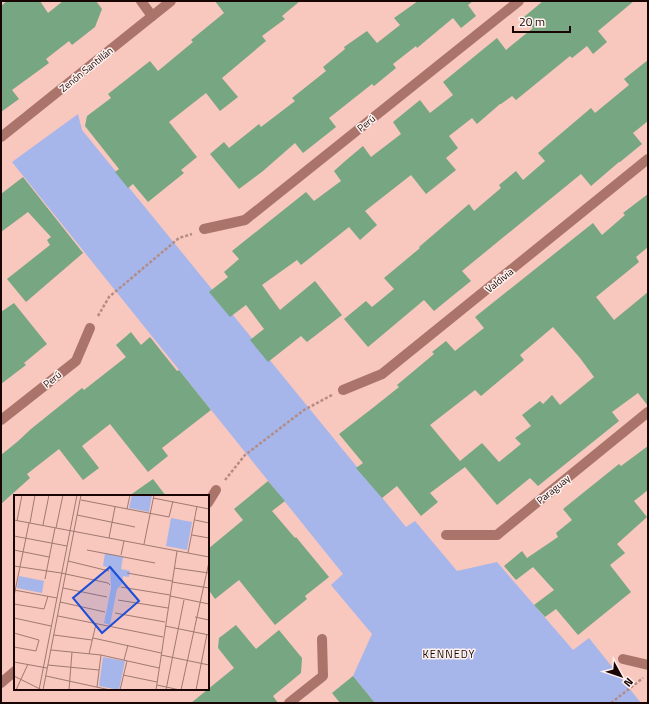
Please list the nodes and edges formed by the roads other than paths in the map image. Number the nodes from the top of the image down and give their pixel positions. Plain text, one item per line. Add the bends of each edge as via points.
1 (141, 1) edge
2 (171, 1) edge
3 (519, 1) edge
4 (152, 16) junction
5 (1, 137) edge
6 (648, 159) edge
7 (204, 229) road end
8 (90, 328) road end
9 (343, 390) road end
10 (648, 412) edge
11 (1, 420) edge
12 (216, 490) road end
13 (209, 501) edge
14 (446, 535) dead end
15 (322, 639) dead end
16 (623, 659) dead end
17 (648, 665) edge
18 (14, 672) edge
19 (1, 683) edge
20 (289, 703) edge

1 - 4 street
2 - 4 street, Zenón Santillán
3 - 7 street, Perú via 245,220
4 - 5 street, Zenón Santillán
6 - 9 street, Valdivia via 382,374
8 - 11 street, Perú via 76,361
10 - 14 street, Paraguay via 497,535
12 - 13 street
15 - 20 street via 322,676
16 - 17 street
18 - 19 street

